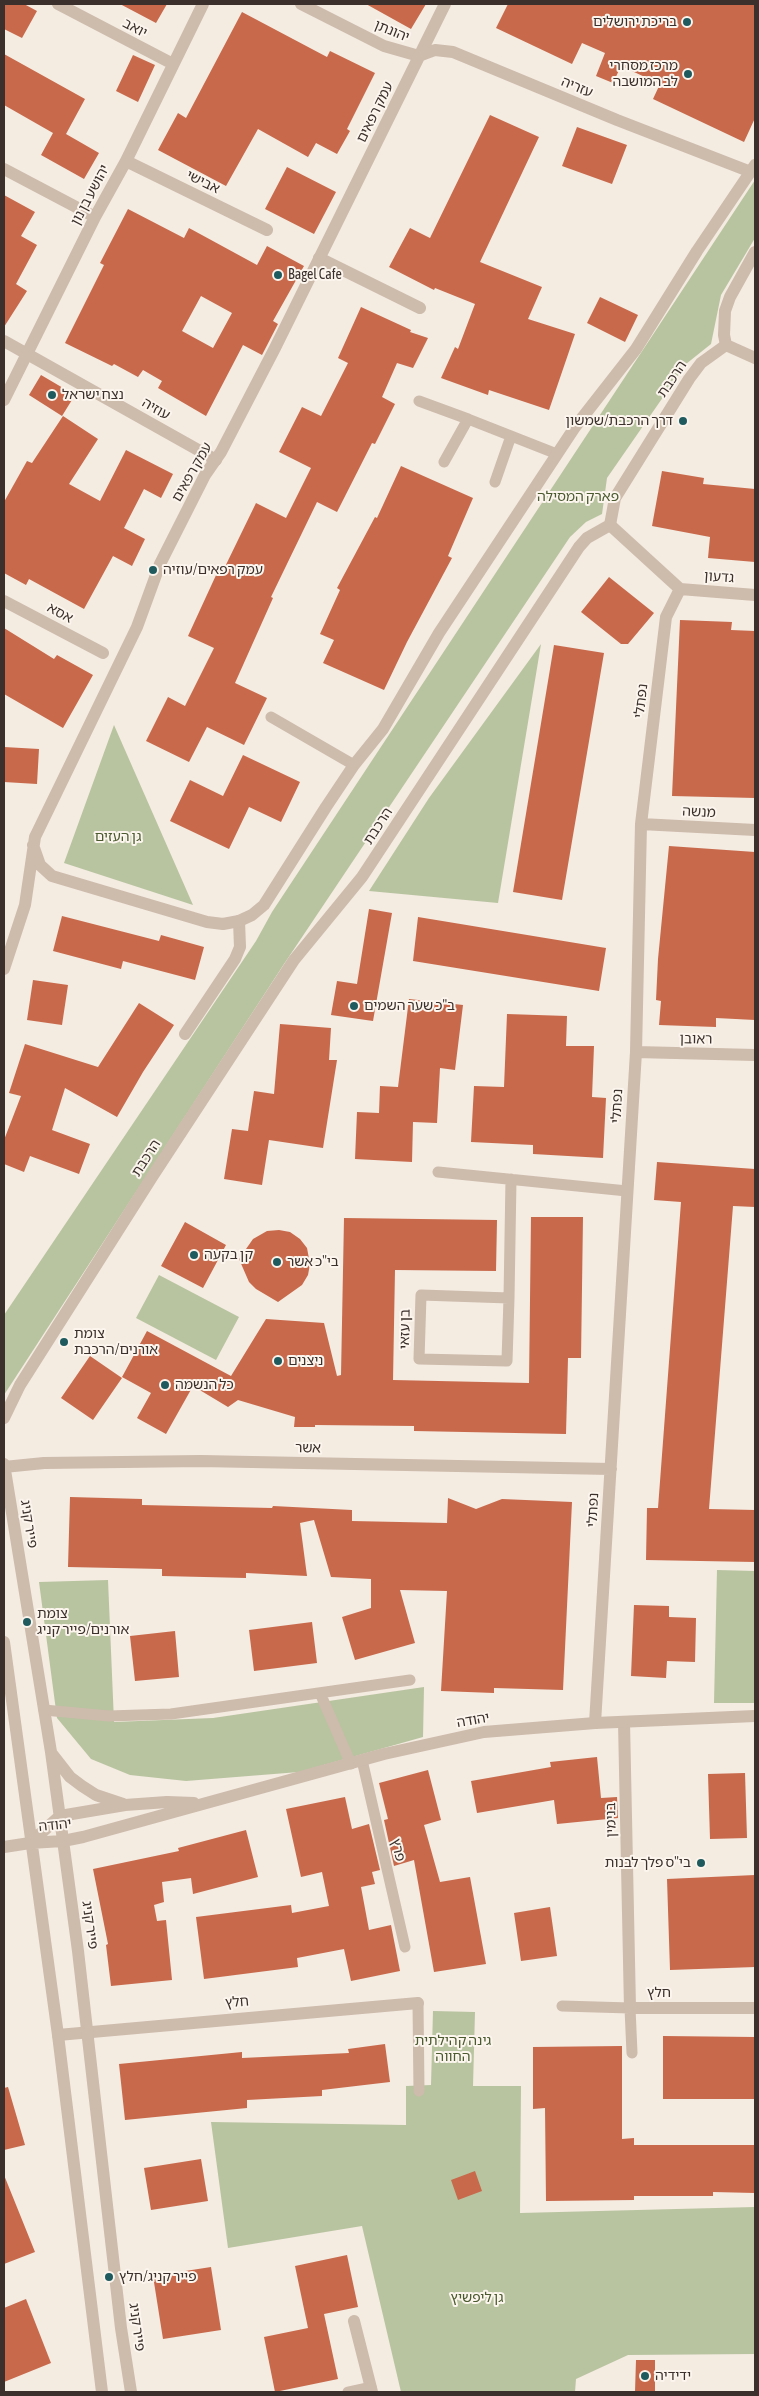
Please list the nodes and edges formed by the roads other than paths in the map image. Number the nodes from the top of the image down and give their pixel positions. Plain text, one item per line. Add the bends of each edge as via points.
1 (58, 4) edge
2 (202, 4) edge
3 (301, 4) edge
4 (445, 4) edge
5 (419, 56) junction
6 (172, 64) junction
7 (126, 161) junction
8 (753, 168) edge
9 (4, 170) edge
10 (95, 218) junction
11 (267, 230) dead end
12 (755, 252) edge
13 (319, 258) junction
14 (420, 308) dead end
15 (4, 341) edge
16 (726, 345) junction
17 (27, 353) junction
18 (755, 358) edge
19 (4, 400) edge
20 (419, 401) dead end
21 (468, 418) junction
22 (511, 436) junction
23 (558, 454) junction
24 (216, 460) junction
25 (444, 462) dead end
26 (495, 482) dead end
27 (610, 525) junction
28 (680, 589) junction
29 (755, 595) edge
30 (4, 601) edge
31 (103, 653) dead end
32 (271, 717) dead end
33 (354, 765) junction
34 (642, 824) junction
35 (755, 830) edge
36 (33, 845) junction
37 (239, 921) junction
38 (4, 969) edge
39 (185, 1034) dead end
40 (636, 1052) junction
41 (755, 1055) edge
42 (438, 1172) dead end
43 (511, 1179) junction
44 (627, 1191) junction
45 (509, 1298) junction
46 (4, 1418) edge
47 (4, 1466) edge
48 (611, 1469) junction
49 (4, 1642) edge
50 (410, 1680) dead end
51 (320, 1693) junction
52 (7, 1701) edge
53 (44, 1710) junction
54 (755, 1716) edge
55 (624, 1722) junction
56 (595, 1723) junction
57 (51, 1752) junction
58 (356, 1762) junction
59 (204, 1804) junction
60 (125, 1805) junction
61 (60, 1816) junction
62 (63, 1842) junction
63 (30, 1843) junction
64 (4, 1847) edge
65 (405, 1947) dead end
66 (418, 2003) joint
67 (562, 2006) dead end
68 (630, 2008) junction
69 (755, 2008) edge
70 (86, 2031) junction
71 (58, 2035) junction
72 (632, 2053) dead end
73 (419, 2091) dead end
74 (354, 2321) dead end
75 (372, 2390) edge
76 (102, 2392) edge
77 (131, 2392) edge
78 (348, 2392) edge

1 - 6 street, יואב
2 - 6 street, יהושע בן נון
3 - 5 street, יהונתן via 384,46
4 - 5 street, עמק רפאים
5 - 8 street, עזריה via 435,50 453,52 641,130
5 - 13 street, עמק רפאים
6 - 7 street, יהושע בן נון
7 - 10 street, יהושע בן נון
7 - 11 street, אבישי
8 - 23 street via 636,349 586,412
9 - 10 street
10 - 17 street, יהושע בן נון
12 - 16 street via 730,296 724,321
13 - 14 street
13 - 24 street, עמק רפאים
15 - 17 street, עוזיה
16 - 18 street
16 - 27 street, הרכבת via 700,364 689,379 615,498
17 - 19 street, יהושע בן נון
17 - 24 street, עוזיה
20 - 21 lane
21 - 22 lane
21 - 25 lane
22 - 23 lane
22 - 26 lane
23 - 33 street via 439,633 383,729
24 - 36 street, עמק רפאים via 205,475 160,564 137,627
27 - 28 street
27 - 46 street, הרכבת via 587,538 579,547 362,877 294,960 20,1385
28 - 29 street, גדעון
28 - 34 street, נפתלי via 666,617
30 - 31 street, אסא
32 - 33 lane
33 - 37 street via 264,906
34 - 35 street, מנשה
34 - 40 street, נפתלי
36 - 37 street via 43,869 58,879 207,922
36 - 38 street, עמק רפאים via 27,895
37 - 39 street via 240,947 235,959
40 - 41 street, ראובן
40 - 44 street, נפתלי
42 - 43 lane
43 - 44 lane
43 - 45 lane, בן עזאי
44 - 48 street, נפתלי
45 - 45 lane, בן עזאי via 507,1361 419,1359 421,1295
47 - 48 street, אשר via 201,1462
47 - 53 street, פייר קניג
48 - 56 street, נפתלי
49 - 52 street
50 - 51 lane
51 - 53 lane via 171,1714 109,1716
51 - 58 lane, פרץ
52 - 63 street
53 - 57 street, פייר קניג
54 - 55 street, יהודה
55 - 56 street, יהודה
55 - 68 street, בנימין
56 - 58 street, יהודה via 484,1732
57 - 60 street via 70,1777 82,1786 102,1798
57 - 61 street, פייר קניג
58 - 59 street, יהודה
58 - 65 lane, פרץ
59 - 60 street, יהודה
59 - 62 street, יהודה
60 - 61 street, יהודה
61 - 62 street, פייר קניג
61 - 63 street, יהודה
62 - 63 street, יהודה
62 - 70 street, פייר קניג
63 - 64 street
63 - 71 street
66 - 70 street, חלץ
66 - 73 lane
67 - 68 lane, חלץ
68 - 69 street, חלץ
68 - 72 lane
70 - 71 street, חלץ
70 - 77 street, פייר קניג
71 - 76 street
74 - 75 street
75 - 78 lane

